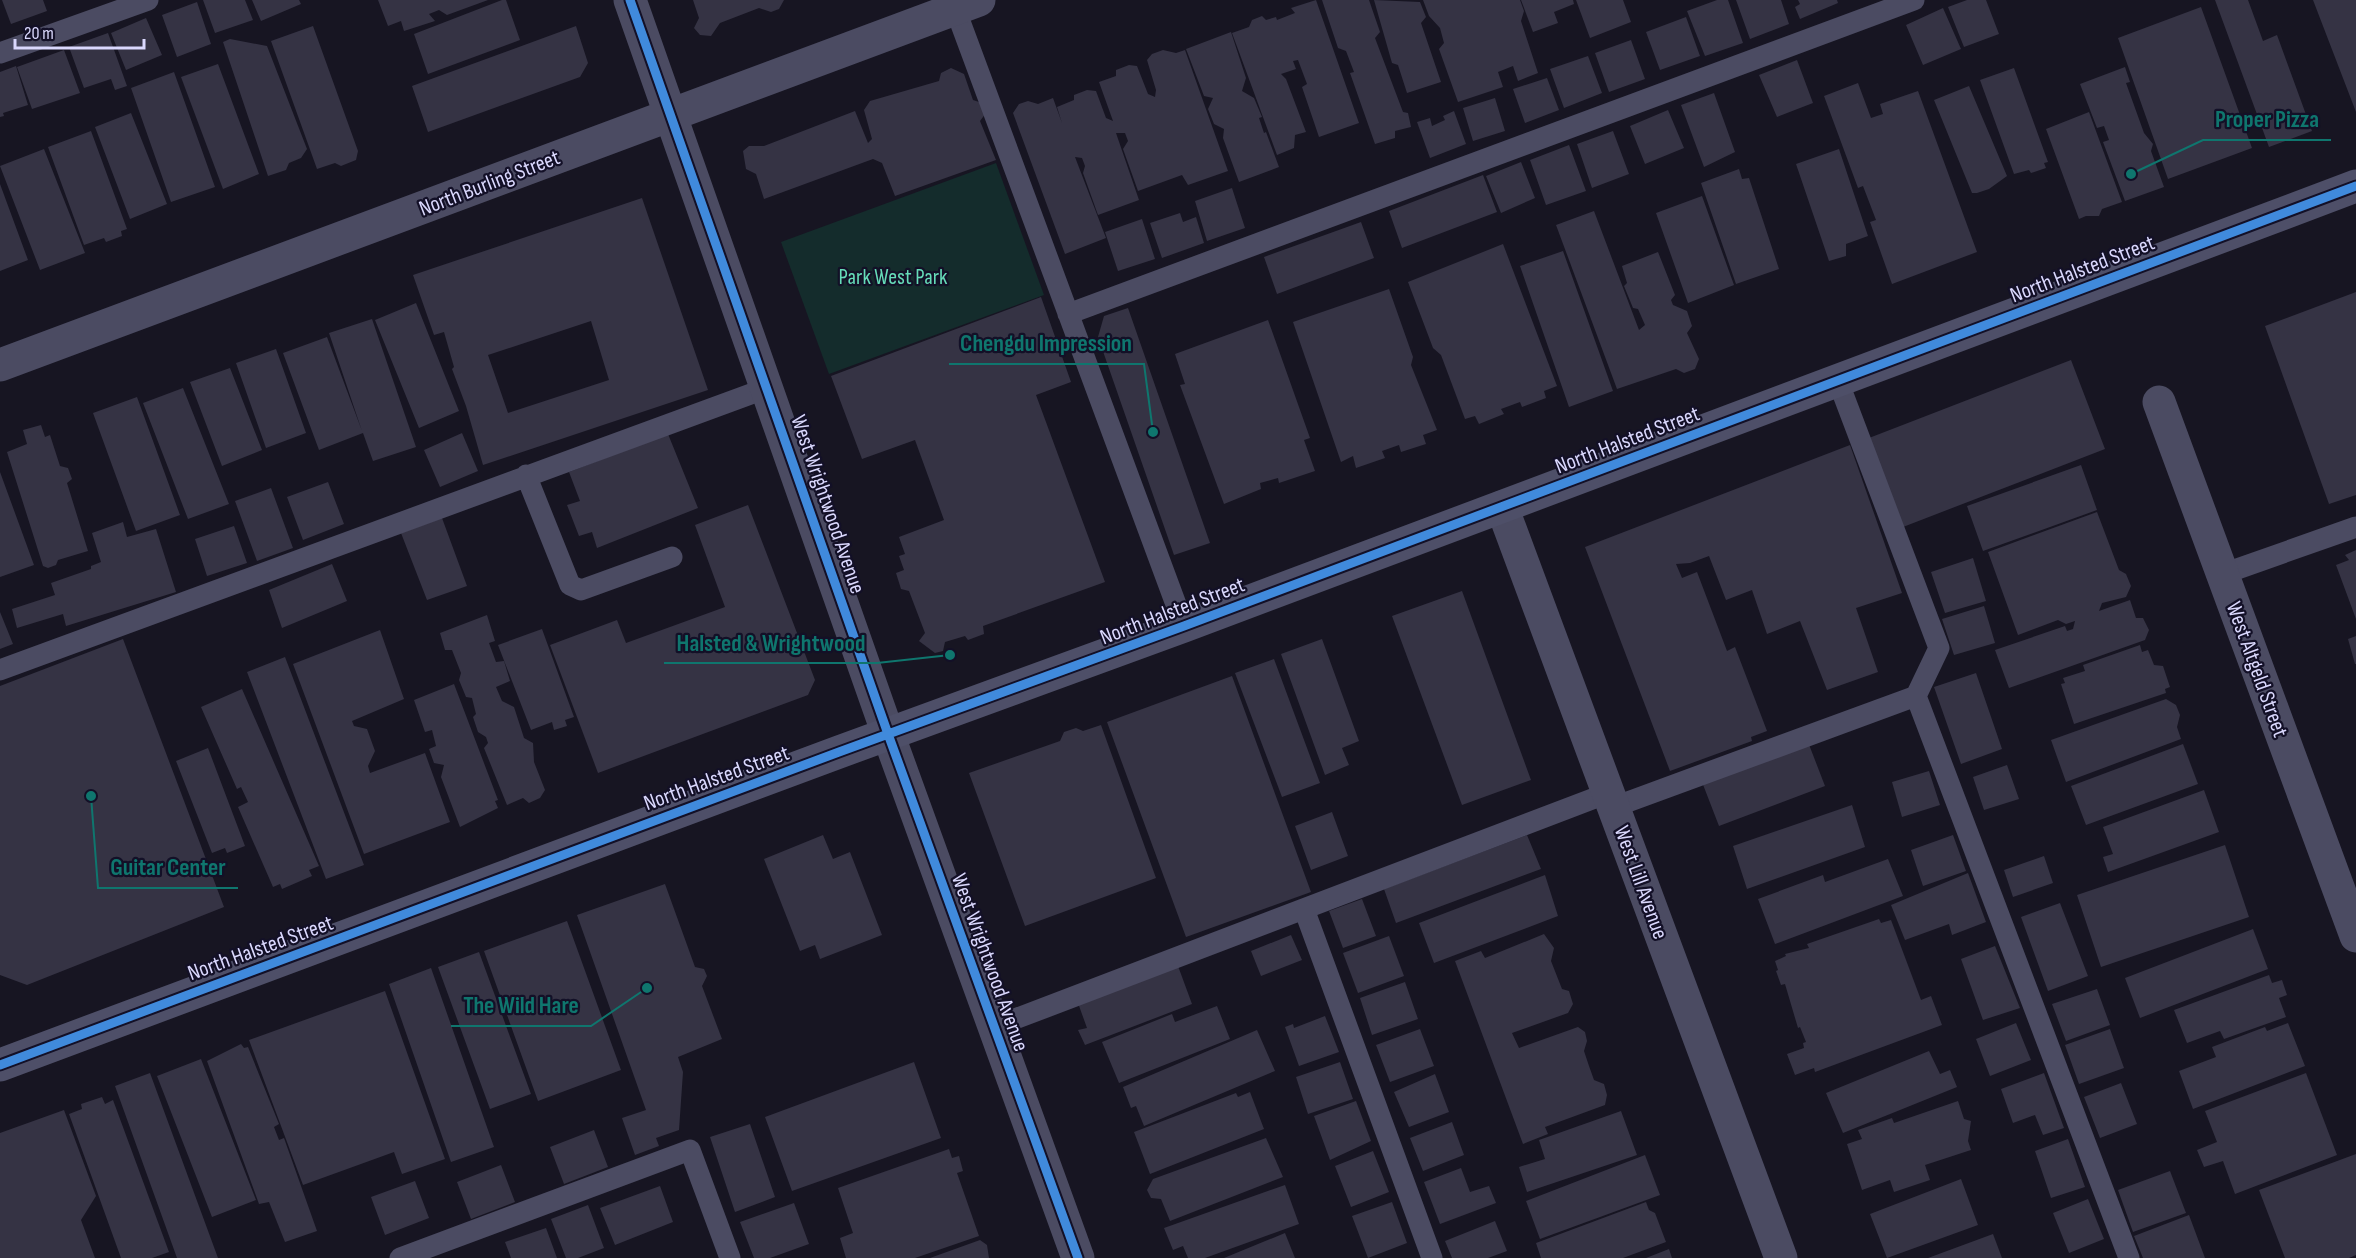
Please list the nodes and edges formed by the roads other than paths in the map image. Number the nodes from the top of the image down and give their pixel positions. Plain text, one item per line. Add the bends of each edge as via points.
1 (148, 0) edge
2 (630, 0) edge
3 (1914, 0) edge
4 (962, 3) edge
5 (0, 53) edge
6 (671, 115) junction
7 (2356, 186) edge
8 (1068, 314) junction
9 (0, 365) edge
10 (1838, 381) junction
11 (767, 388) junction
12 (2160, 402) dead end
13 (526, 475) junction
14 (1502, 507) junction
15 (2356, 527) edge
16 (672, 556) dead end
17 (2223, 574) junction
18 (1184, 626) junction
19 (0, 670) edge
20 (1916, 696) junction
21 (888, 734) junction
22 (1611, 800) junction
23 (1305, 909) junction
24 (2356, 936) edge
25 (994, 1027) junction
26 (0, 1065) edge
27 (400, 1258) edge
28 (730, 1258) edge
29 (1078, 1258) edge
30 (1432, 1258) edge
31 (1781, 1258) edge
32 (2129, 1258) edge

1 - 5 lane
2 - 6 street, West Wrightwood Avenue
3 - 8 lane
4 - 6 street, North Burling Street
4 - 8 lane
6 - 9 street, North Burling Street
6 - 11 street, West Wrightwood Avenue
7 - 10 main road, North Halsted Street
8 - 18 lane
10 - 14 main road, North Halsted Street
10 - 20 lane via 1940,648
11 - 13 lane
11 - 21 street, West Wrightwood Avenue
12 - 17 street, West Altgeld Street
13 - 16 lane via 570,585 580,590
13 - 19 lane
14 - 18 main road, North Halsted Street
14 - 22 street, West Lill Avenue
15 - 17 lane
17 - 24 street, West Altgeld Street
18 - 21 main road, North Halsted Street
20 - 22 lane
20 - 32 lane
21 - 25 street, West Wrightwood Avenue
21 - 26 main road, North Halsted Street
22 - 23 lane
22 - 31 street, West Lill Avenue
23 - 25 lane
23 - 30 lane
25 - 29 street, West Wrightwood Avenue
27 - 28 lane via 690,1150

